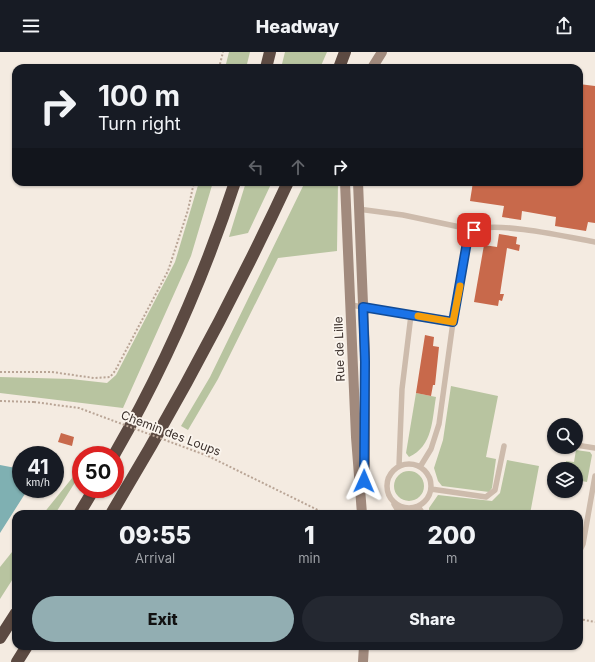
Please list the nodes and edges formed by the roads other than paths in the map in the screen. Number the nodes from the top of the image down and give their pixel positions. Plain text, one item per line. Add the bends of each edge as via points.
1 (270, 52) edge
2 (345, 52) edge
3 (382, 52) edge
4 (385, 52) edge
5 (267, 64) edge
6 (340, 64) edge
7 (374, 64) edge
8 (380, 64) edge
9 (234, 186) edge
10 (286, 186) edge
11 (345, 186) edge
12 (358, 186) edge
13 (358, 209) junction
14 (474, 230) junction
15 (595, 242) edge
16 (351, 305) junction
17 (363, 307) junction
18 (411, 315) junction
19 (453, 322) junction
20 (119, 446) edge
21 (504, 446) dead end
22 (583, 446) edge
23 (595, 448) edge
24 (399, 466) junction
25 (420, 466) junction
26 (595, 476) edge
27 (431, 490) junction
28 (89, 498) edge
29 (393, 502) junction
30 (418, 506) junction
31 (81, 510) edge
32 (113, 510) edge
33 (363, 510) edge
34 (363, 510) edge
35 (398, 510) edge
36 (420, 510) edge
37 (583, 544) edge
38 (12, 619) edge
39 (0, 638) edge
40 (25, 650) edge
41 (364, 650) edge
42 (17, 662) edge
43 (363, 662) edge

1 - 5 highway
2 - 6 highway
3 - 7 main road
4 - 8 main road
9 - 20 highway via 191,302
10 - 32 highway via 201,357
11 - 16 main road, Rue de Lille
12 - 13 main road, Rue de Lille
13 - 14 lane via 403,215
13 - 17 main road, Rue de Lille
14 - 15 lane via 487,227 539,232
14 - 19 lane via 467,242
16 - 17 lane
16 - 33 main road, Rue de Lille
17 - 18 lane
17 - 34 main road, Rue de Lille
18 - 19 lane
18 - 24 lane via 402,389
19 - 25 lane via 439,424 431,449
21 - 27 lane via 495,490 486,497
22 - 23 lane
24 - 25 lane via 410,463
24 - 29 lane via 390,473 387,480 388,495
25 - 27 lane via 429,476
26 - 37 lane
27 - 30 lane via 427,499
28 - 31 highway
29 - 30 lane via 407,508
29 - 35 lane
30 - 36 lane
38 - 39 highway
40 - 42 highway
41 - 43 main road

